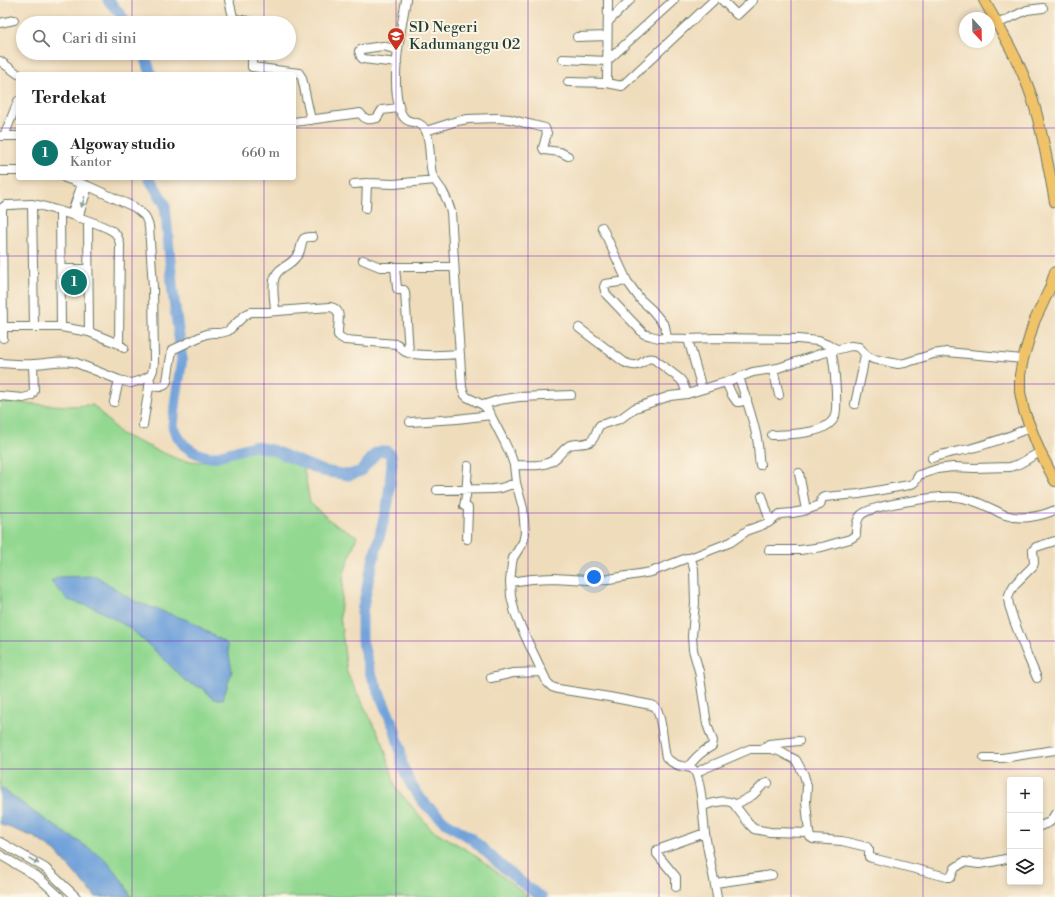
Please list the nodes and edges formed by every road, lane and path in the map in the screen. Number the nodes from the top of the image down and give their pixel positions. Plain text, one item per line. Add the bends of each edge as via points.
1 (229, 0) edge
2 (406, 0) edge
3 (608, 0) edge
4 (630, 0) edge
5 (674, 0) edge
6 (714, 0) edge
7 (722, 0) edge
8 (753, 0) edge
9 (984, 0) edge
10 (1043, 8) dead end
11 (233, 16) edge
12 (14, 20) dead end
13 (608, 22) junction
14 (0, 23) edge
15 (997, 24) junction
16 (577, 36) dead end
17 (607, 36) junction
18 (398, 50) junction
19 (563, 59) dead end
20 (252, 60) edge
21 (0, 61) edge
22 (607, 61) junction
23 (397, 63) junction
24 (16, 73) edge
25 (568, 82) dead end
26 (607, 83) junction
27 (16, 105) edge
28 (399, 108) junction
29 (311, 120) junction
30 (296, 122) edge
31 (426, 131) junction
32 (2, 136) edge
33 (16, 136) edge
34 (568, 156) dead end
35 (0, 171) edge
36 (16, 171) edge
37 (70, 180) edge
38 (435, 180) junction
39 (367, 183) junction
40 (354, 184) dead end
41 (85, 185) junction
42 (1055, 202) edge
43 (32, 204) junction
44 (366, 208) dead end
45 (60, 212) junction
46 (75, 216) junction
47 (88, 221) junction
48 (602, 227) dead end
49 (313, 237) dead end
50 (363, 260) dead end
51 (454, 267) junction
52 (395, 268) junction
53 (61, 269) junction
54 (88, 269) junction
55 (1055, 272) edge
56 (627, 281) junction
57 (276, 311) junction
58 (4, 327) junction
59 (34, 327) junction
60 (61, 327) junction
61 (579, 328) dead end
62 (89, 332) junction
63 (3, 338) dead end
64 (668, 338) junction
65 (688, 339) junction
66 (834, 350) junction
67 (410, 353) junction
68 (460, 354) junction
69 (865, 354) junction
70 (1022, 359) junction
71 (0, 363) edge
72 (33, 364) junction
73 (773, 368) junction
74 (151, 375) junction
75 (739, 377) junction
76 (119, 380) junction
77 (726, 382) junction
78 (149, 386) junction
79 (702, 389) junction
80 (687, 394) junction
81 (571, 395) dead end
82 (779, 395) dead end
83 (0, 396) edge
84 (747, 400) junction
85 (114, 402) dead end
86 (855, 404) dead end
87 (483, 405) junction
88 (491, 415) junction
89 (410, 422) dead end
90 (143, 425) dead end
91 (1030, 428) junction
92 (772, 435) dead end
93 (1040, 452) junction
94 (932, 458) dead end
95 (514, 465) junction
96 (760, 465) dead end
97 (468, 466) dead end
98 (799, 473) dead end
99 (1055, 481) edge
100 (516, 483) junction
101 (467, 489) junction
102 (437, 490) dead end
103 (762, 496) dead end
104 (806, 510) junction
105 (1055, 510) edge
106 (770, 521) junction
107 (467, 539) dead end
108 (1055, 541) edge
109 (768, 550) dead end
110 (690, 558) junction
111 (510, 582) junction
112 (542, 672) junction
113 (491, 678) dead end
114 (1037, 678) dead end
115 (799, 741) dead end
116 (764, 748) junction
117 (1055, 750) edge
118 (984, 758) dead end
119 (688, 767) junction
120 (697, 774) junction
121 (768, 783) dead end
122 (735, 805) junction
123 (703, 806) junction
124 (1055, 814) edge
125 (1043, 825) edge
126 (705, 833) junction
127 (809, 833) junction
128 (0, 842) edge
129 (0, 855) edge
130 (1007, 859) edge
131 (772, 874) dead end
132 (714, 883) junction
133 (676, 887) dead end
134 (60, 897) edge
135 (76, 897) edge
136 (717, 897) edge

1 - 11 street
2 - 18 street
3 - 13 street
4 - 13 street
5 - 22 street
6 - 26 street via 622,86
7 - 8 street via 736,15
9 - 15 main road
10 - 15 street via 1027,10
12 - 14 street
13 - 17 street
15 - 42 main road via 1016,58 1032,100 1041,128
16 - 17 street
17 - 22 street
18 - 23 street
18 - 23 street via 383,46 360,51 360,57 363,59
19 - 22 street
20 - 29 street via 252,66 297,72 301,75
21 - 24 street
22 - 26 street
23 - 28 street via 396,87
25 - 26 street
27 - 32 street
28 - 29 street via 382,110 377,118 367,120 360,113
28 - 31 street via 405,119 421,124
29 - 30 street
31 - 34 street via 468,119 510,119 545,128 547,133 544,150
31 - 38 street
32 - 33 street
35 - 36 street
37 - 41 street
38 - 39 street via 394,184
38 - 51 street via 450,206
39 - 40 street
39 - 44 street
41 - 46 street
41 - 74 street via 134,207 148,221 153,287 154,362
43 - 45 street
43 - 58 street via 6,205 2,209
43 - 59 street
45 - 46 street
45 - 53 street
46 - 47 street
47 - 54 street
47 - 62 street via 111,230 116,234 120,244 122,346
48 - 56 street
49 - 57 street via 302,240 301,250 295,260 281,268 274,278
50 - 52 street via 380,267
51 - 52 street
51 - 68 street
52 - 67 street via 397,288 405,291
53 - 54 street
53 - 60 street
54 - 62 street
55 - 70 main road
56 - 64 street via 665,326
56 - 64 street via 605,284 606,294 644,334
57 - 67 street via 334,308 339,315 340,337 345,340 397,344 404,352
57 - 78 street via 251,312 228,331 206,334 172,350 165,385
58 - 59 street
58 - 63 street
59 - 60 street
60 - 62 street
61 - 80 street via 630,365 638,366 648,359 654,359 684,383
64 - 65 street
65 - 66 street via 798,339 828,344
65 - 79 street
66 - 69 street via 855,346
66 - 73 street
66 - 92 street via 834,418 819,429
67 - 68 street
68 - 87 street via 462,388 467,397
69 - 70 street via 873,359 898,364 947,352
69 - 86 street
70 - 91 main road via 1020,392
71 - 72 street
72 - 76 street via 74,362
72 - 83 street via 34,391 31,396
73 - 75 street
73 - 82 street
74 - 76 street via 137,382
74 - 78 street
75 - 77 street
75 - 84 street
76 - 85 street
77 - 79 street
77 - 84 street via 738,402
78 - 90 street
79 - 80 street
80 - 95 street via 670,396 635,408 620,419 600,425 593,440 569,446 549,463
81 - 87 street via 519,397
84 - 96 street via 757,435
87 - 88 street
88 - 89 street
88 - 95 street
91 - 93 main road
91 - 94 street via 1009,437
93 - 99 main road
93 - 104 street via 1010,467 937,469 919,475 909,486 824,497 820,505
95 - 100 street
97 - 101 street
98 - 104 street
100 - 101 street via 501,488
100 - 111 street via 523,508 525,533 523,542 513,558
101 - 102 street
101 - 107 street via 464,504 468,508
103 - 106 street
104 - 106 street via 780,514
105 - 109 street via 1033,517 1017,517 963,498 928,498 890,505 863,514 858,519 856,535 850,539 800,550
106 - 110 street via 748,530 731,542
108 - 114 street via 1033,550 1033,566 1014,586 1008,598 1008,605
110 - 111 street via 651,572 609,579 553,578
110 - 119 street via 694,569 695,603 692,636 707,724 713,741 712,746 695,758
111 - 112 street via 515,613
112 - 113 street via 513,673
112 - 119 street via 552,688 558,690 654,706 659,714 666,757 679,766
115 - 116 street via 769,744
116 - 120 street via 750,749
116 - 127 street via 779,751 796,760 804,775 808,786 806,802
117 - 118 street via 999,759
119 - 120 street
120 - 123 street
121 - 122 street
122 - 123 street via 727,801
122 - 127 street via 754,829
123 - 126 street
124 - 125 street via 1050,822
126 - 132 street
126 - 133 street via 657,850 656,854 676,877
127 - 130 street via 813,839 866,846 869,848 868,855 872,858 947,877 952,876 957,866 970,862 979,864
128 -> 135 street via 45,868
129 - 134 street via 38,877
131 - 132 street
132 - 136 street

